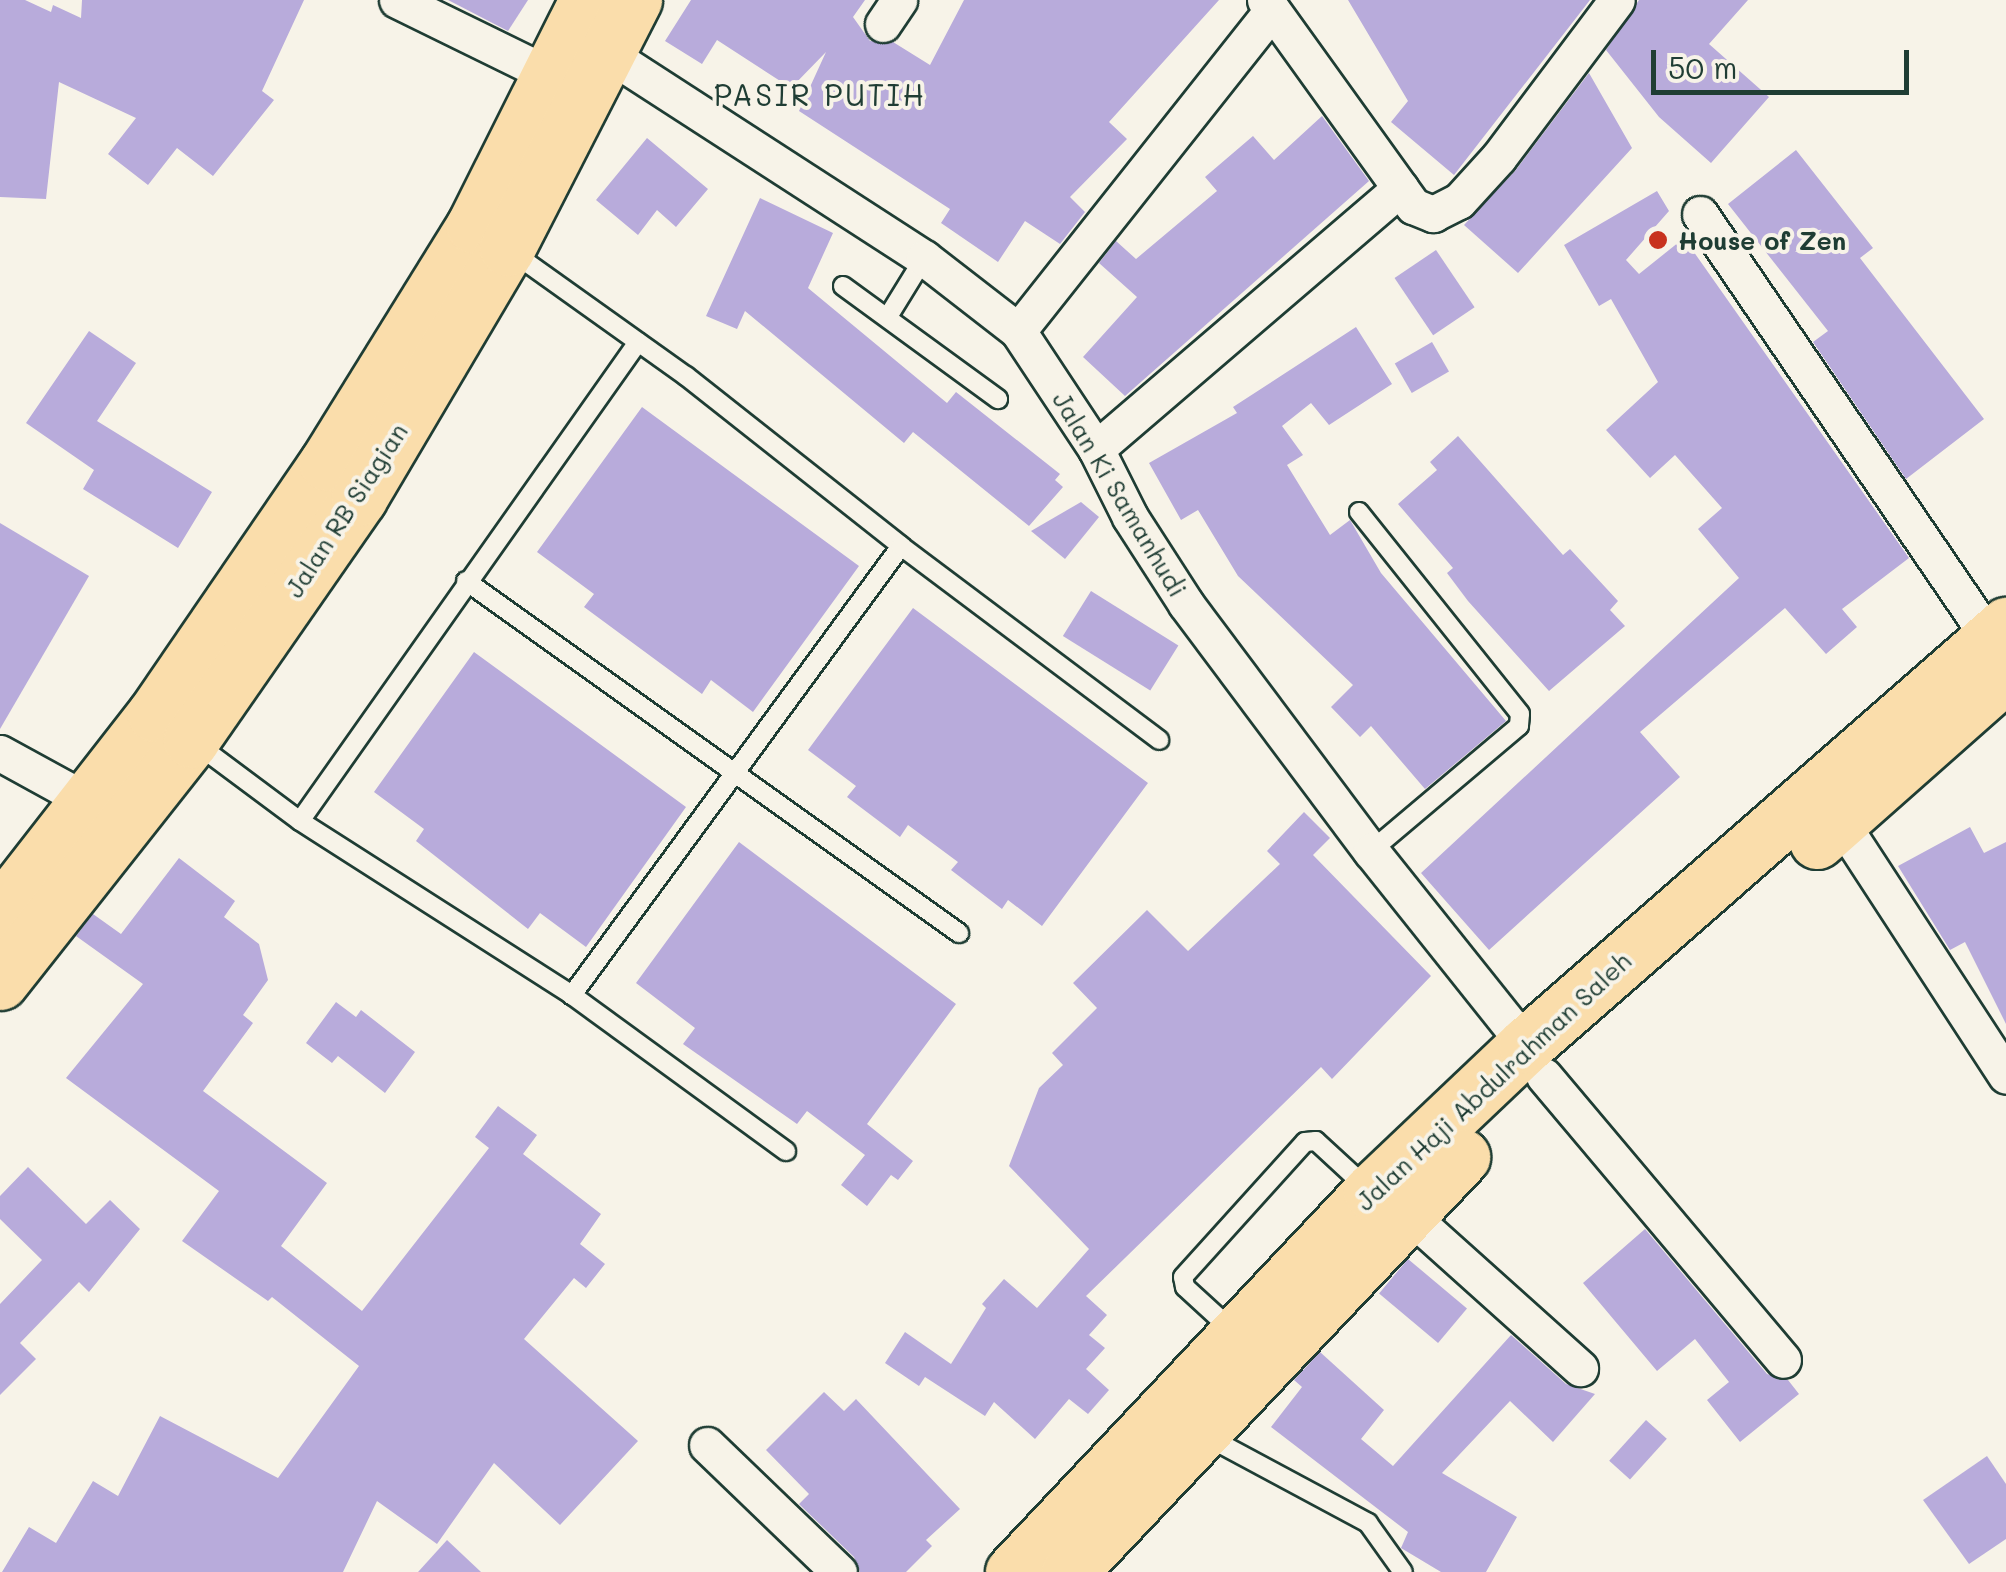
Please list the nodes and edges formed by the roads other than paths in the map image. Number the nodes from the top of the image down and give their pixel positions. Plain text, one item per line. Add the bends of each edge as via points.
1 (397, 0) edge
2 (588, 0) edge
3 (634, 0) edge
4 (1617, 0) edge
5 (1268, 5) edge
6 (610, 55) junction
7 (550, 75) junction
8 (1400, 188) junction
9 (1700, 214) dead end
10 (507, 248) junction
11 (924, 258) junction
12 (843, 286) dead end
13 (890, 315) junction
14 (1018, 331) junction
15 (638, 342) junction
16 (998, 400) dead end
17 (1096, 449) junction
18 (1359, 512) dead end
19 (901, 546) junction
20 (466, 582) junction
21 (2001, 646) edge
22 (173, 727) junction
23 (1159, 740) dead end
24 (0, 754) edge
25 (736, 774) junction
26 (86, 800) junction
27 (300, 821) junction
28 (1840, 821) junction
29 (1370, 852) junction
30 (0, 913) edge
31 (959, 933) dead end
32 (0, 982) edge
33 (572, 995) junction
34 (1535, 1061) junction
35 (2006, 1076) edge
36 (786, 1150) dead end
37 (1389, 1202) junction
38 (1237, 1335) junction
39 (1783, 1360) dead end
40 (1580, 1368) dead end
41 (1203, 1435) junction
42 (707, 1444) dead end
43 (1049, 1564) edge
44 (839, 1572) edge
45 (1403, 1572) edge

1 - 7 street
2 - 7 highway, Jalan RB Siagian
3 - 6 highway, Jalan RB Siagian
4 - 8 street via 1459,201 1433,214 1413,206
5 - 8 street
5 - 14 street
6 - 10 highway, Jalan RB Siagian
6 - 11 street, Jalan Ki Samanhudi
7 - 22 highway, Jalan RB Siagian via 474,226
8 - 17 street
9 - 21 street
10 - 15 lane
10 - 22 highway, Jalan RB Siagian via 359,498
11 - 13 lane
11 - 14 street, Jalan Ki Samanhudi
12 - 13 lane
13 - 16 lane
14 - 17 street, Jalan Ki Samanhudi
15 - 19 lane
15 - 20 lane
17 - 29 street, Jalan Ki Samanhudi via 1186,604
18 - 29 lane via 1520,714 1519,726
19 - 23 lane
19 - 25 lane
20 - 25 lane
20 - 27 lane
21 - 28 highway, Jalan Haji Abdulrahman Saleh
21 - 34 highway, Jalan Haji Abdulrahman Saleh
22 - 26 highway, Jalan RB Siagian
22 - 27 lane
22 - 32 highway, Jalan RB Siagian
24 - 26 street
25 - 31 lane
25 - 33 lane
26 - 30 highway, Jalan RB Siagian
27 - 33 lane
28 - 34 highway, Jalan Haji Abdulrahman Saleh
28 - 35 street
29 - 34 street, Jalan Ki Samanhudi
33 - 36 lane
34 - 37 highway, Jalan Haji Abdulrahman Saleh
34 - 39 street, Jalan Ki Samanhudi
37 - 38 highway, Jalan Haji Abdulrahman Saleh
37 - 38 lane via 1316,1141 1305,1142 1183,1276 1184,1287
37 - 40 street
37 - 41 highway, Jalan Haji Abdulrahman Saleh
38 - 43 highway, Jalan Haji Abdulrahman Saleh
41 - 43 highway, Jalan Haji Abdulrahman Saleh
41 - 45 lane via 1368,1523
42 - 44 street

